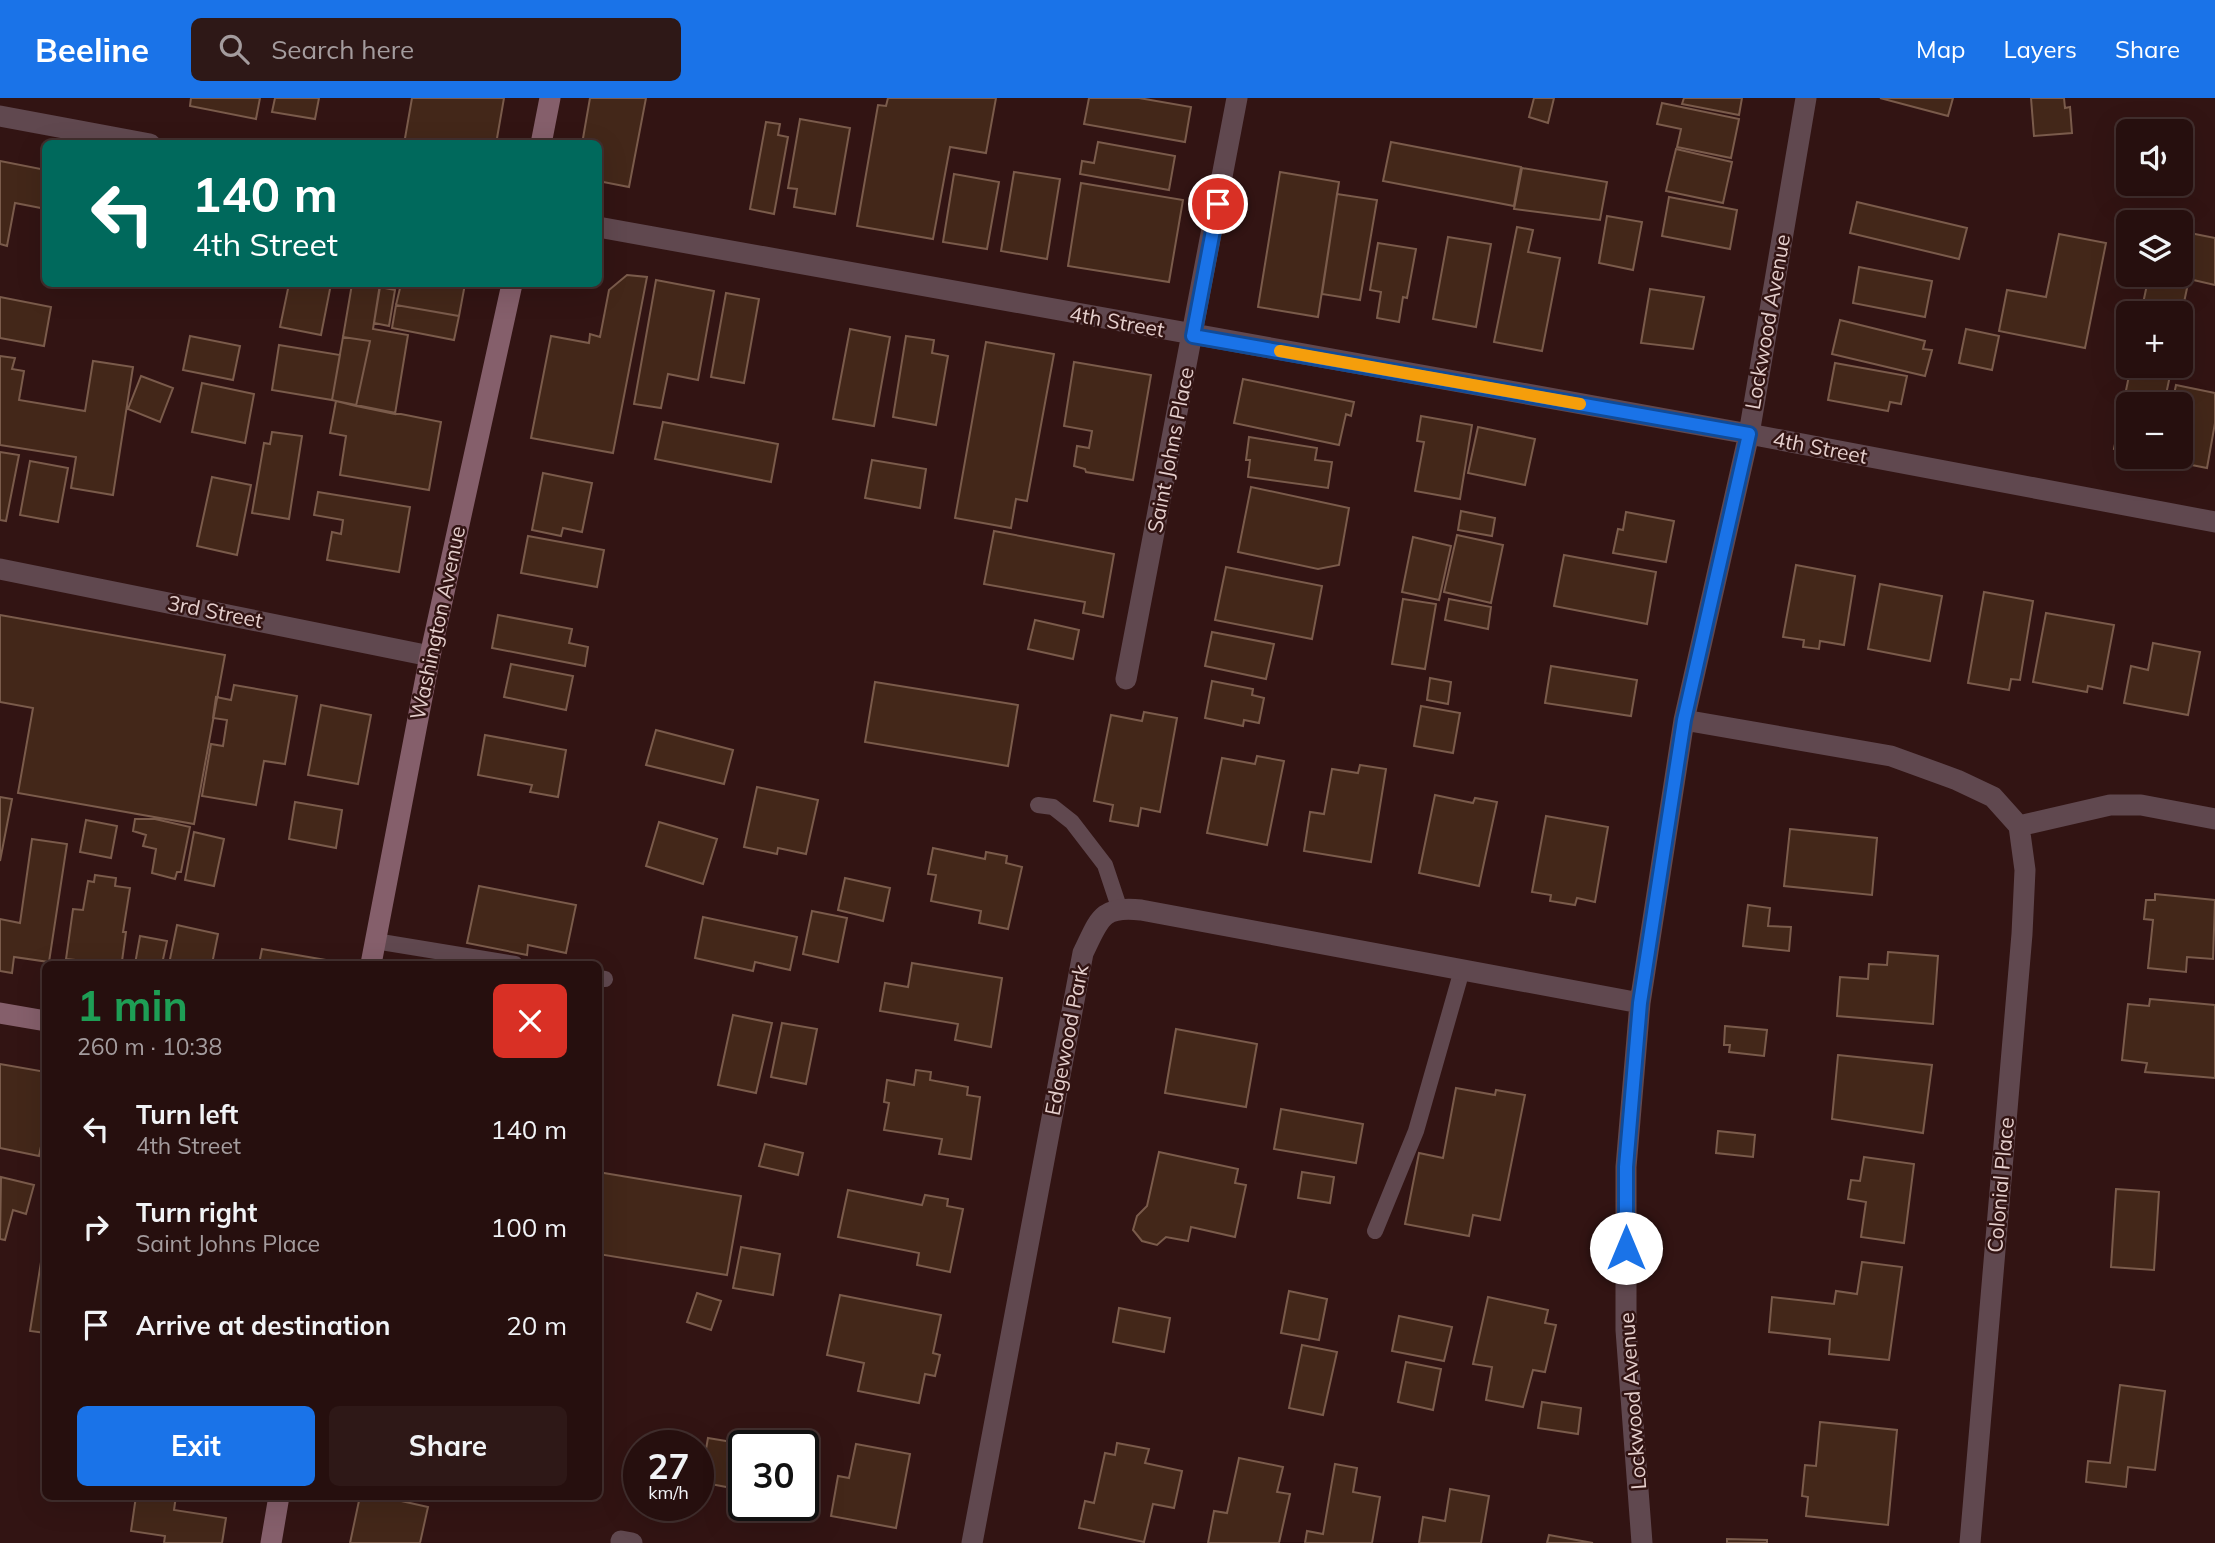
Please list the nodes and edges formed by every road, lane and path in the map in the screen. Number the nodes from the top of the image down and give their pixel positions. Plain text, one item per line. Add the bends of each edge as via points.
1 (550, 98) edge
2 (1237, 98) edge
3 (1806, 98) edge
4 (0, 116) edge
5 (129, 140) edge
6 (542, 140) edge
7 (602, 228) edge
8 (511, 287) edge
9 (1193, 336) junction
10 (1749, 434) junction
11 (2215, 522) edge
12 (0, 569) edge
13 (430, 656) junction
14 (1126, 678) dead end
15 (1684, 720) junction
16 (1038, 804) dead end
17 (2215, 819) edge
18 (2019, 826) junction
19 (1119, 907) junction
20 (375, 941) junction
21 (371, 961) edge
22 (497, 961) edge
23 (1462, 970) junction
24 (1640, 1003) junction
25 (0, 1013) edge
26 (42, 1020) edge
27 (1375, 1231) dead end
28 (278, 1500) edge
29 (271, 1543) edge
30 (972, 1543) edge
31 (1642, 1543) edge
32 (1970, 1543) edge

1 - 6 street
2 - 9 street, Saint Johns Place
3 - 10 street, Lockwood Avenue
4 - 5 street
7 - 9 street, 4th Street
8 - 13 street, Washington Avenue
9 - 10 street, 4th Street
9 - 14 street, Saint Johns Place
10 - 11 street, 4th Street
10 - 15 street, Lockwood Avenue
12 - 13 street, 3rd Street
13 - 20 street, Washington Avenue
15 - 18 street via 1891,756 1993,797
15 - 24 street, Lockwood Avenue
16 - 19 lane via 1053,807 1072,822 1105,865
17 - 18 street via 2141,805 2110,805
18 - 32 street, Colonial Place via 2025,870 2022,934
19 - 23 street
19 - 30 street, Edgewood Park via 1101,917 1083,953
20 - 21 street, Washington Avenue
20 - 22 lane
23 - 24 street
23 - 27 lane via 1416,1131
24 - 31 street, Lockwood Avenue via 1626,1167 1626,1330
25 - 26 street
28 - 29 street

